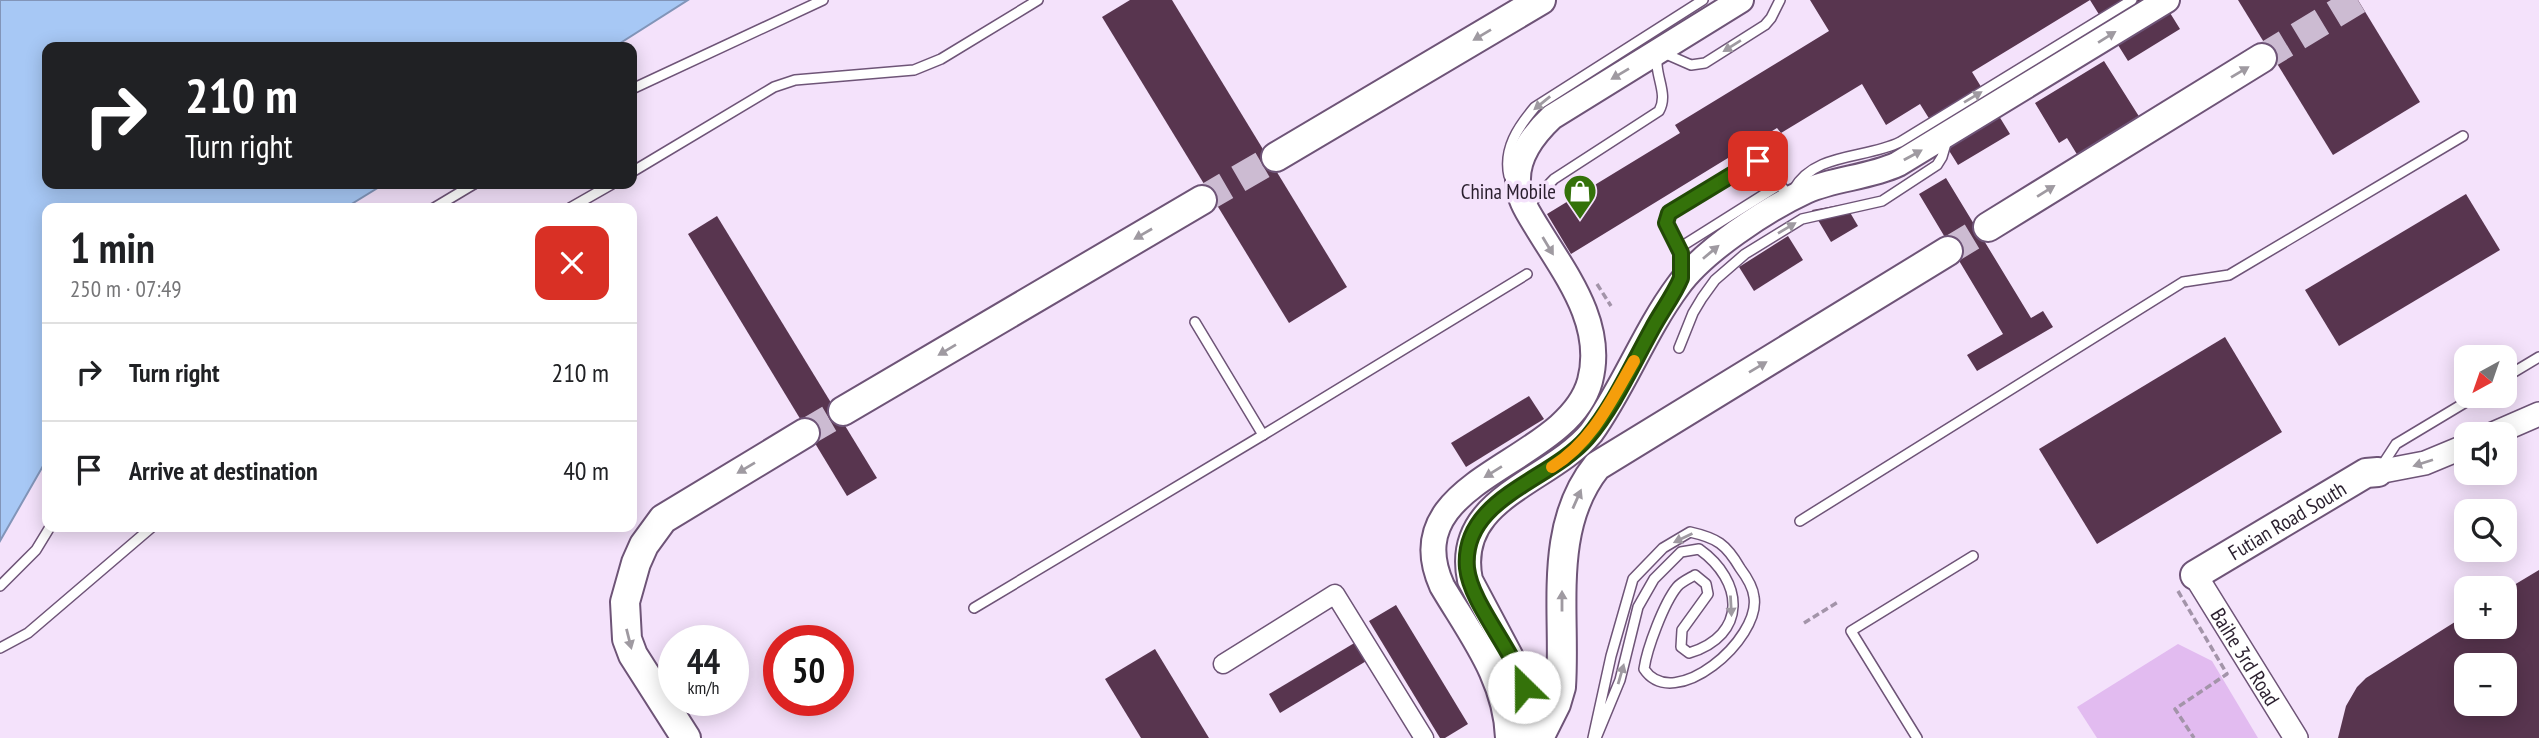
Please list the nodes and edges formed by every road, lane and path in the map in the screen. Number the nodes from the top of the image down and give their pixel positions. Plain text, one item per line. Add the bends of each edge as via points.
1 (823, 0) edge
2 (1038, 0) edge
3 (1541, 0) edge
4 (1703, 0) edge
5 (1741, 0) edge
6 (1780, 0) edge
7 (2132, 0) edge
8 (2167, 0) edge
9 (1659, 51) junction
10 (2262, 58) tunnel mouth
11 (637, 87) edge
12 (1948, 134) junction
13 (2463, 136) dead end
14 (1276, 157) tunnel mouth
15 (637, 169) edge
16 (466, 189) edge
17 (602, 189) edge
18 (1785, 192) junction
19 (1202, 200) tunnel mouth
20 (442, 203) edge
21 (579, 203) edge
22 (1526, 208) junction
23 (1988, 227) tunnel mouth
24 (1679, 248) junction
25 (1948, 251) tunnel mouth
26 (1527, 274) dead end
27 (1675, 289) junction
28 (1195, 322) dead end
29 (1679, 348) dead end
30 (2539, 357) edge
31 (2517, 370) edge
32 (2456, 408) edge
33 (843, 411) tunnel mouth
34 (2539, 414) edge
35 (2517, 424) edge
36 (805, 433) tunnel mouth
37 (1264, 435) junction
38 (2454, 451) edge
39 (2378, 472) junction
40 (1800, 521) dead end
41 (47, 532) edge
42 (146, 532) edge
43 (1973, 556) dead end
44 (2185, 581) junction
45 (0, 586) edge
46 (1838, 602) dead end
47 (974, 608) dead end
48 (1804, 623) dead end
49 (0, 648) edge
50 (1223, 664) dead end
51 (686, 738) edge
52 (1424, 738) edge
53 (1508, 738) edge
54 (1528, 738) edge
55 (1539, 738) edge
56 (1594, 738) edge
57 (1917, 738) edge
58 (2194, 738) edge
59 (2296, 738) edge

1 - 11 lane
2 - 15 lane via 941,59 914,70 794,80 774,87
3 -> 14 main road
4 -> 22 lane via 1545,99 1525,119 1507,163 1510,180
5 - 9 main road
6 -> 9 lane via 1765,24 1706,63 1691,65
18 -> 7 lane via 1812,169 1900,142
12 -> 8 main road
9 - 22 lane via 1656,62 1664,99 1659,111 1554,179
9 -> 22 main road via 1564,109 1536,133 1518,173
23 -> 10 main road
18 -> 12 main road via 1878,173
29 -> 12 lane via 1702,298 1745,254 1810,216 1882,201 1937,165
13 - 40 lane via 2229,275 2183,282
16 - 20 lane
17 - 21 lane
18 - 24 lane
18 - 24 lane via 1764,164 1753,162 1669,213 1666,223
27 -> 18 main road via 1698,263
19 -> 33 main road
22 -> 53 main road via 1587,316 1594,346 1591,379 1578,407 1556,431 1453,502 1439,526 1433,551 1442,586 1497,681
24 - 27 lane via 1682,272
55 -> 25 main road via 1561,687 1568,522 1579,493 1597,466
26 - 37 lane
27 - 54 main road via 1591,433 1570,455 1495,504 1468,547 1469,580 1521,676
28 - 37 lane
30 - 31 lane
32 - 39 lane via 2396,444
34 - 35 street
36 -> 51 main road via 663,519 636,563 625,601 627,639
37 - 47 lane
38 -> 39 street via 2425,463
39 - 44 main road, Futian Road South via 2365,473
41 - 45 lane via 36,550
42 - 49 lane via 27,633
43 - 57 lane via 1851,631
44 - 58 path via 2227,674 2175,709
44 - 59 street, Baihe 3rd Road
46 - 48 path
50 - 52 street via 1335,594
56 -> 56 lane via 1620,680 1638,607 1654,579 1681,552 1699,549 1716,561 1734,608 1728,628 1702,649 1689,653 1681,647 1682,630 1708,594 1706,584 1695,575 1678,586 1658,624 1644,669 1651,680 1676,683 1700,674 1728,653 1746,628 1755,598 1728,548 1690,532 1662,548 1633,579

